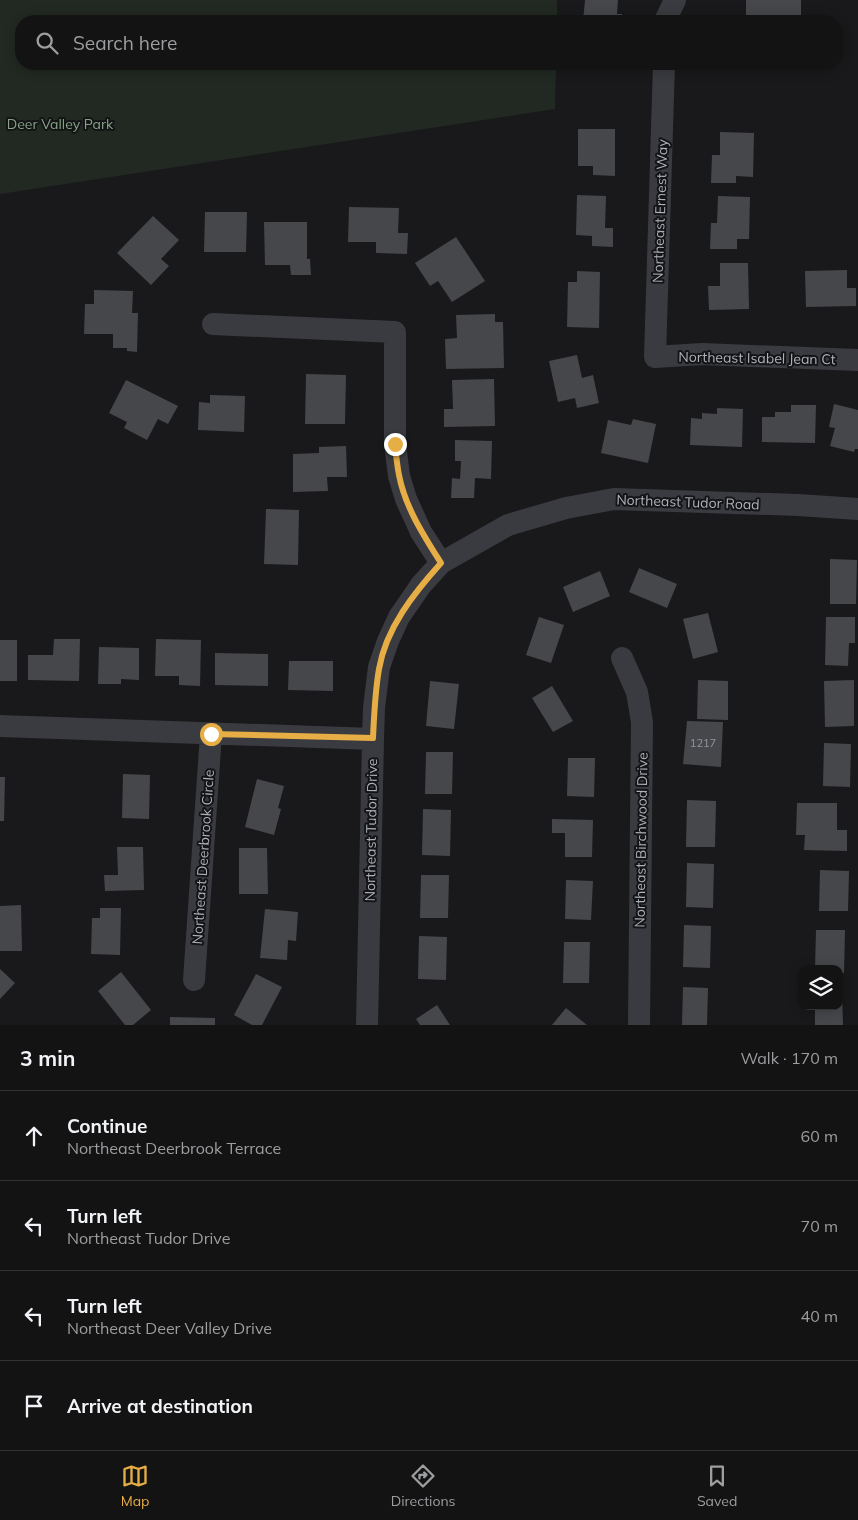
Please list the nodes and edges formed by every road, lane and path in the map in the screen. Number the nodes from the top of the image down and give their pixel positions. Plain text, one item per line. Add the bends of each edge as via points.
1 (675, 0) edge
2 (668, 15) edge
3 (664, 70) edge
4 (213, 324) dead end
5 (655, 357) joint
6 (858, 360) edge
7 (858, 509) edge
8 (441, 563) junction
9 (622, 658) dead end
10 (0, 726) edge
11 (211, 734) junction
12 (373, 738) junction
13 (194, 980) dead end
14 (366, 1025) edge
15 (639, 1025) edge

1 - 2 street
3 - 5 street, Northeast Ernest Way
4 - 8 street via 395,332 395,444 399,476 421,532
5 - 6 street, Northeast Isabel Jean Ct via 702,354
7 - 8 street, Northeast Tudor Road via 614,499 566,508 508,525
8 - 12 street, Northeast Tudor Drive via 421,584 398,617 388,641 379,667
9 - 15 street, Northeast Birchwood Drive via 637,692 642,722
10 - 11 street
11 - 12 street
11 - 13 street, Northeast Deerbrook Circle
12 - 14 street, Northeast Tudor Drive

